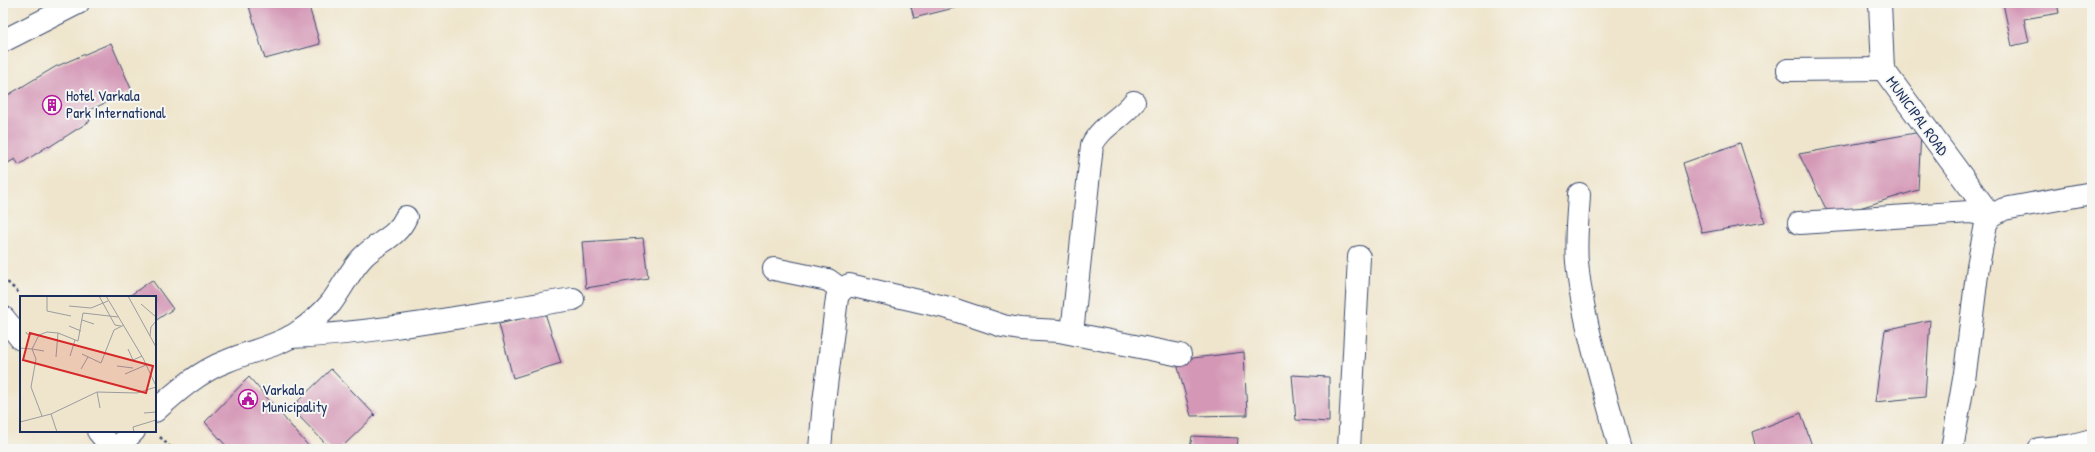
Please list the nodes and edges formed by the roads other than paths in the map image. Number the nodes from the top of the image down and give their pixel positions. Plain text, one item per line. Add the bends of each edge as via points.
1 (78, 3) edge
2 (1880, 3) edge
3 (3, 41) edge
4 (1883, 69) junction
5 (1788, 70) dead end
6 (1134, 102) dead end
7 (2092, 193) edge
8 (1579, 194) dead end
9 (1991, 216) junction
10 (406, 217) dead end
11 (1800, 223) dead end
12 (1359, 256) dead end
13 (774, 269) dead end
14 (842, 290) junction
15 (572, 299) dead end
16 (3, 317) edge
17 (1072, 333) junction
18 (290, 337) junction
19 (20, 338) edge
20 (1180, 355) dead end
21 (156, 410) edge
22 (99, 432) edge
23 (133, 432) edge
24 (2092, 440) edge
25 (114, 449) edge
26 (820, 449) edge
27 (1349, 449) edge
28 (1620, 449) edge
29 (1952, 449) edge
30 (2040, 449) edge

1 - 3 street
2 - 4 street, MUNICIPAL ROAD
4 - 5 street
4 - 9 street, MUNICIPAL ROAD
6 - 17 street via 1120,117 1102,130 1092,145
7 - 9 street via 2004,209
8 - 28 street via 1577,260 1580,282
9 - 11 street via 1970,212
9 - 29 street via 1986,224 1979,259 1965,373
10 - 18 street via 394,235 362,258 318,317
12 - 27 street
13 - 14 street via 833,282
14 - 17 street via 852,285 949,308 1003,326
14 - 26 street via 837,298
15 - 18 street via 385,330
16 - 19 street
17 - 20 street
18 - 21 street via 210,369 188,383
22 - 25 street
23 - 25 street
24 - 30 street

